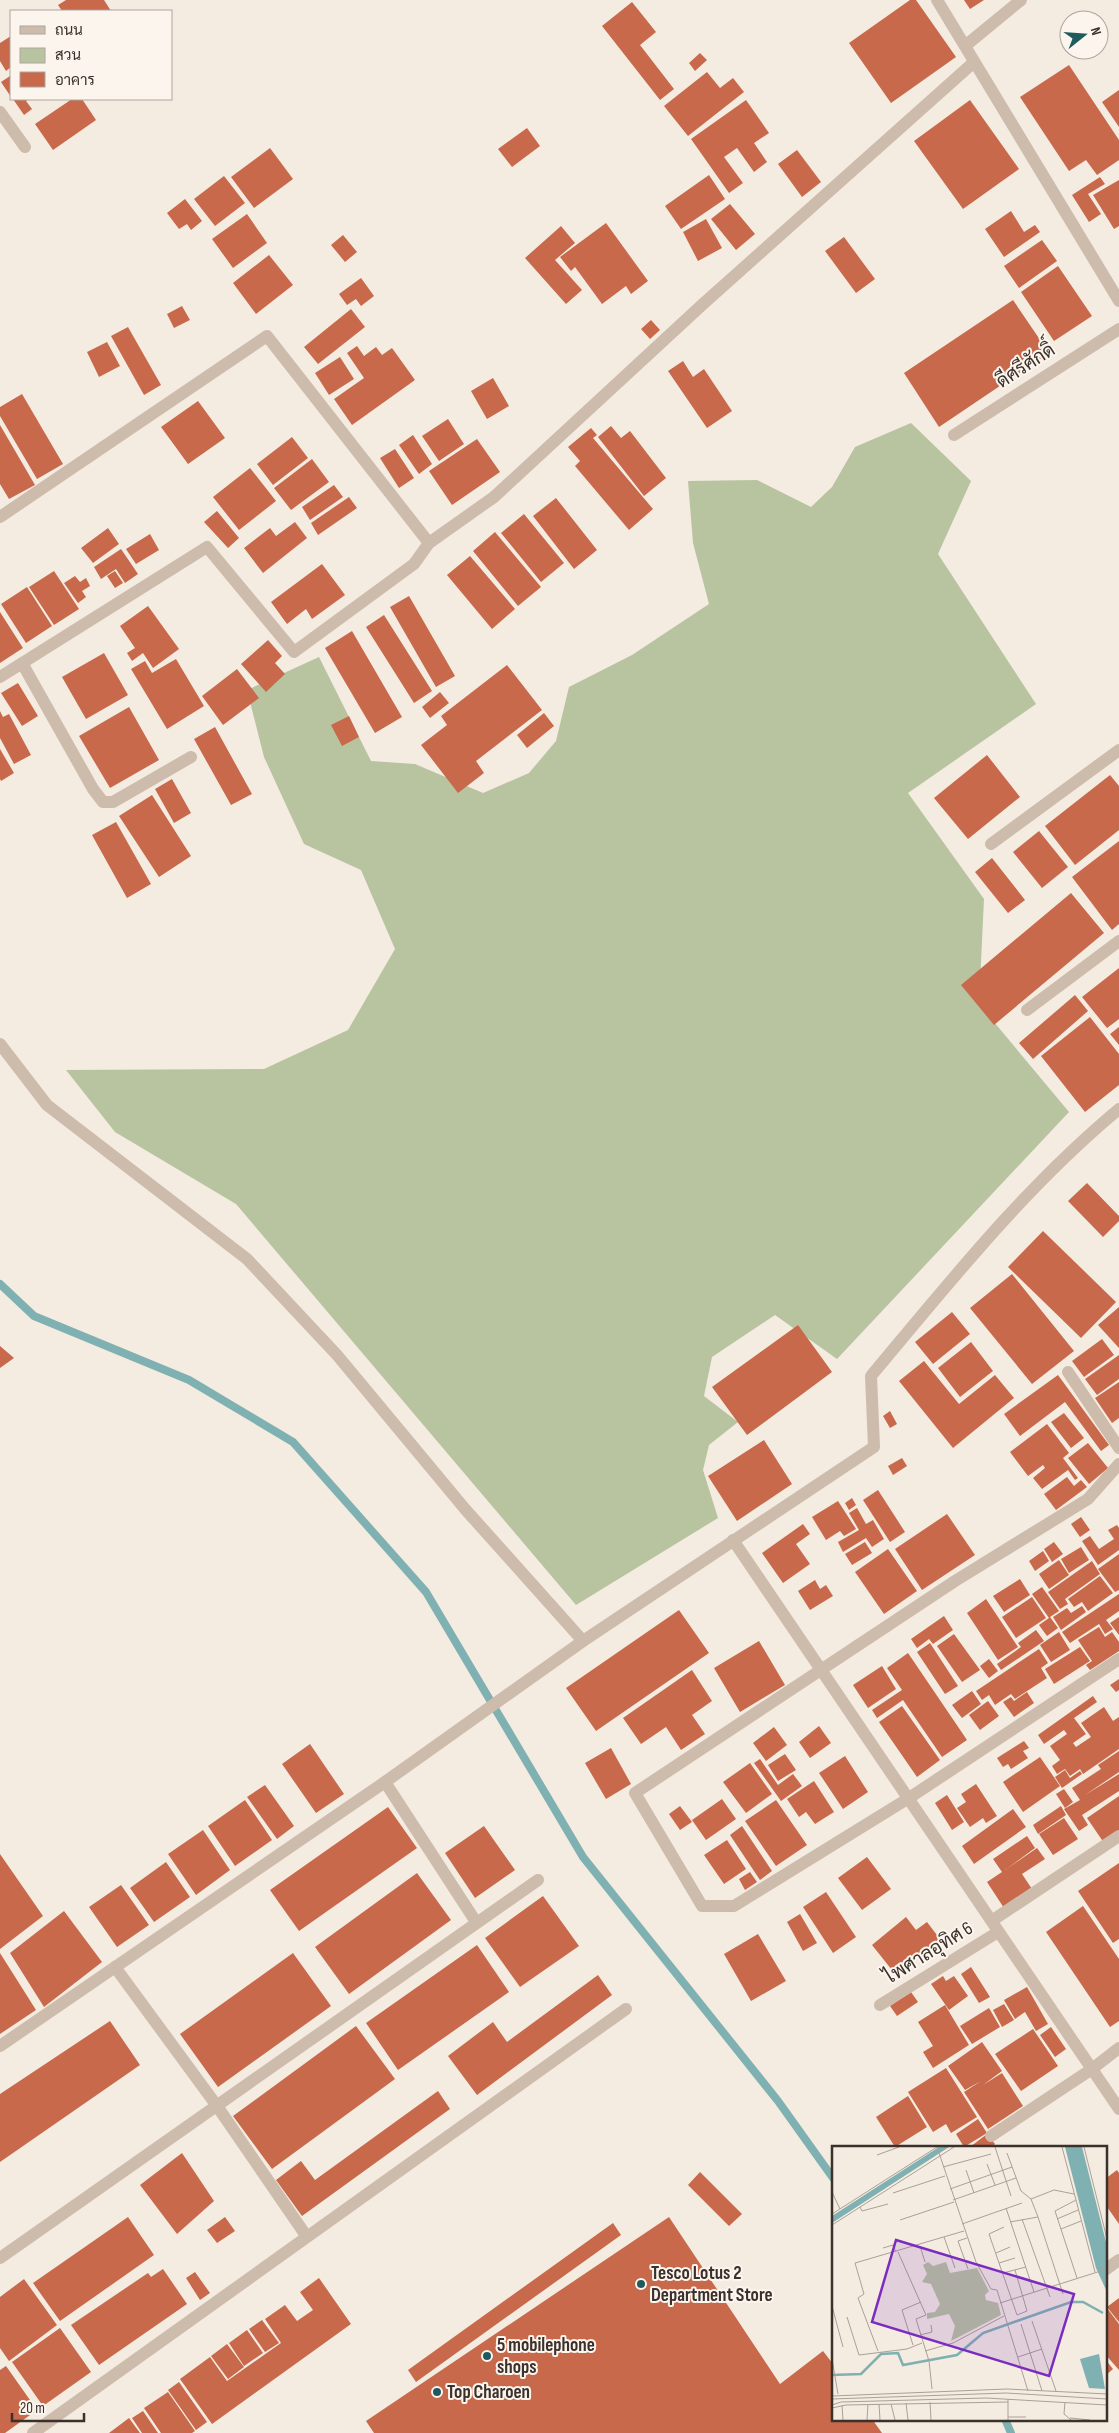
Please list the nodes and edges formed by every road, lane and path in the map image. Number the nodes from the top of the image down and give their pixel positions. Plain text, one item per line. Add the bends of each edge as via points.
1 (937, 0) edge
2 (1020, 0) edge
3 (966, 46) junction
4 (973, 63) junction
5 (0, 112) edge
6 (25, 147) dead end
7 (1119, 300) edge
8 (1119, 329) edge
9 (954, 435) dead end
10 (0, 518) edge
11 (429, 543) junction
12 (22, 663) junction
13 (0, 677) edge
14 (1119, 750) edge
15 (191, 757) dead end
16 (991, 844) dead end
17 (1119, 941) edge
18 (1028, 1010) dead end
19 (0, 1044) edge
20 (1119, 1109) edge
21 (1068, 1372) dead end
22 (1119, 1448) edge
23 (1118, 1467) edge
24 (733, 1540) junction
25 (583, 1641) junction
26 (1119, 1659) edge
27 (821, 1669) junction
28 (385, 1782) junction
29 (909, 1798) junction
30 (1119, 1836) edge
31 (538, 1880) dead end
32 (476, 1922) junction
33 (995, 1926) junction
34 (115, 1967) junction
35 (880, 2005) dead end
36 (626, 2009) dead end
37 (0, 2046) edge
38 (1119, 2048) edge
39 (1092, 2069) junction
40 (217, 2106) junction
41 (1119, 2109) edge
42 (991, 2136) dead end
43 (308, 2237) junction
44 (0, 2258) edge
45 (1119, 2260) edge
46 (1106, 2269) edge
47 (32, 2433) edge

1 - 3 street
2 - 3 street
3 - 4 street
4 - 7 street
4 - 11 street via 494,497
5 - 6 street
8 - 9 street, ดีศรีศักดิ์
10 - 11 street via 267,336
11 - 12 street via 414,564 294,652 207,547
12 - 13 street
12 - 15 street via 103,802 112,802
14 - 16 street
17 - 18 street
19 - 25 street via 47,1104 247,1259 337,1355 465,1509
20 - 24 street via 990,1234 871,1376 874,1447
21 - 22 street
23 - 27 street via 1088,1499
24 - 25 street
24 - 27 street
25 - 28 street
26 - 29 street
27 - 29 street
27 - 29 street via 635,1793 702,1906 734,1906
28 - 32 street
28 - 34 street
29 - 33 street
30 - 33 street, ไพศาลอุทิศ 6
31 - 32 street
32 - 40 street
33 - 35 street, ไพศาลอุทิศ 6
33 - 39 street
34 - 37 street
34 - 40 street
36 - 43 street
38 - 39 street
39 - 41 street
39 - 42 street
40 - 43 street
40 - 44 street
43 - 47 street
45 - 46 street

